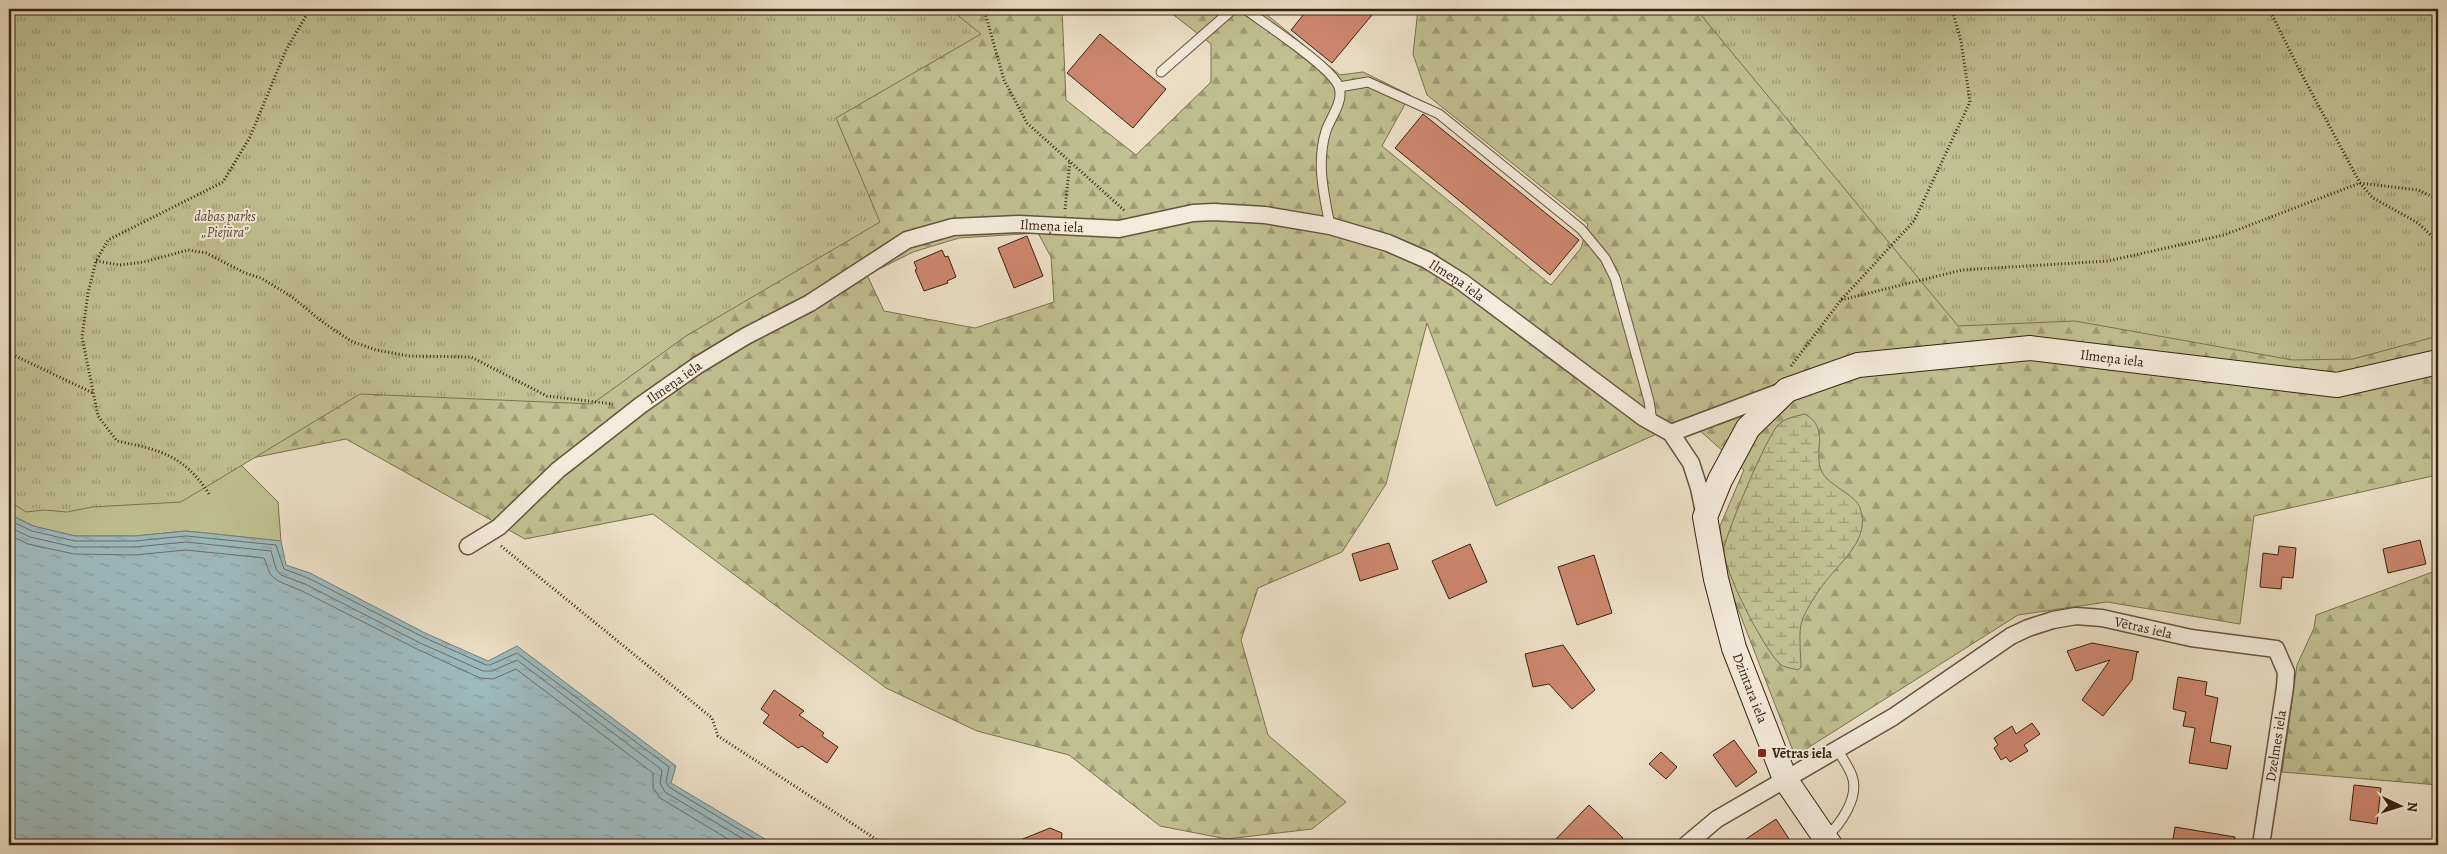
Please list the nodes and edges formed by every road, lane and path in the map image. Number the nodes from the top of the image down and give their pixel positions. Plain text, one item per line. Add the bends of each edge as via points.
1 (310, 9) edge
2 (984, 9) edge
3 (1234, 9) edge
4 (1245, 9) edge
5 (1952, 9) edge
6 (2269, 9) edge
7 (1161, 72) dead end
8 (1339, 87) junction
9 (1070, 161) junction
10 (2360, 183) junction
11 (2438, 199) edge
12 (1141, 225) junction
13 (1330, 226) junction
14 (1063, 227) junction
15 (2438, 242) edge
16 (96, 261) junction
17 (1841, 300) junction
18 (9, 354) edge
19 (2438, 362) edge
20 (1787, 390) junction
21 (93, 393) junction
22 (641, 405) junction
23 (1652, 422) junction
24 (1671, 432) junction
25 (208, 494) dead end
26 (1705, 518) junction
27 (487, 534) junction
28 (468, 546) dead end
29 (2276, 649) joint
30 (1837, 749) junction
31 (1785, 778) junction
32 (1828, 841) edge
33 (885, 845) edge
34 (1686, 845) edge
35 (2261, 845) edge

1 - 16 path via 286,50 250,137 222,182 108,240
2 - 9 path via 1004,80 1027,122
3 - 7 lane
4 - 8 lane via 1328,71
5 - 17 path via 1961,41 1970,102 1914,221
6 - 10 path
8 - 13 lane via 1340,100 1326,131 1321,160
8 - 23 lane via 1368,82 1439,114 1581,229 1605,258 1615,278
9 - 12 path
9 - 14 path
10 - 11 path via 2418,190
10 - 15 path via 2373,198 2418,223
10 - 17 path via 2224,235 2108,261 1962,270
12 - 13 street, Ilmeņa iela via 1193,213 1214,212 1265,215
12 - 14 street, Ilmeņa iela via 1119,229
13 - 23 street, Ilmeņa iela via 1388,243 1427,260 1462,282
14 - 22 street, Ilmeņa iela via 953,226 907,240 810,303 698,365
16 - 21 path via 82,330
16 - 22 path via 120,265 188,250 206,253 261,278 351,341 376,350 409,356 471,357 546,396
17 - 20 path via 1787,372
18 - 21 path
19 - 20 street, Ilmeņa iela via 2337,385 2030,348 1858,364
20 - 24 street, Ilmeņa iela
20 - 26 street, Ilmeņa iela via 1748,428 1720,480
21 - 25 path via 98,416 117,441 176,458 197,475
22 - 27 street, Ilmeņa iela via 558,470 499,527
23 - 24 street, Ilmeņa iela
24 - 26 street, Ilmeņa iela via 1691,463
26 - 31 street, Dzintara iela via 1716,579 1734,648
27 - 28 street, Ilmeņa iela
27 - 33 path via 712,718 718,736
29 - 30 street, Vētras iela via 2191,638 2102,618 2076,616 2053,620 2011,636 1893,717
29 - 35 street, Dzelmes iela via 2286,672 2285,686
30 - 31 street, Vētras iela
30 - 32 lane via 1853,778 1851,801
31 - 32 street, Dzintara iela
31 - 34 street, Vētras iela via 1717,819

